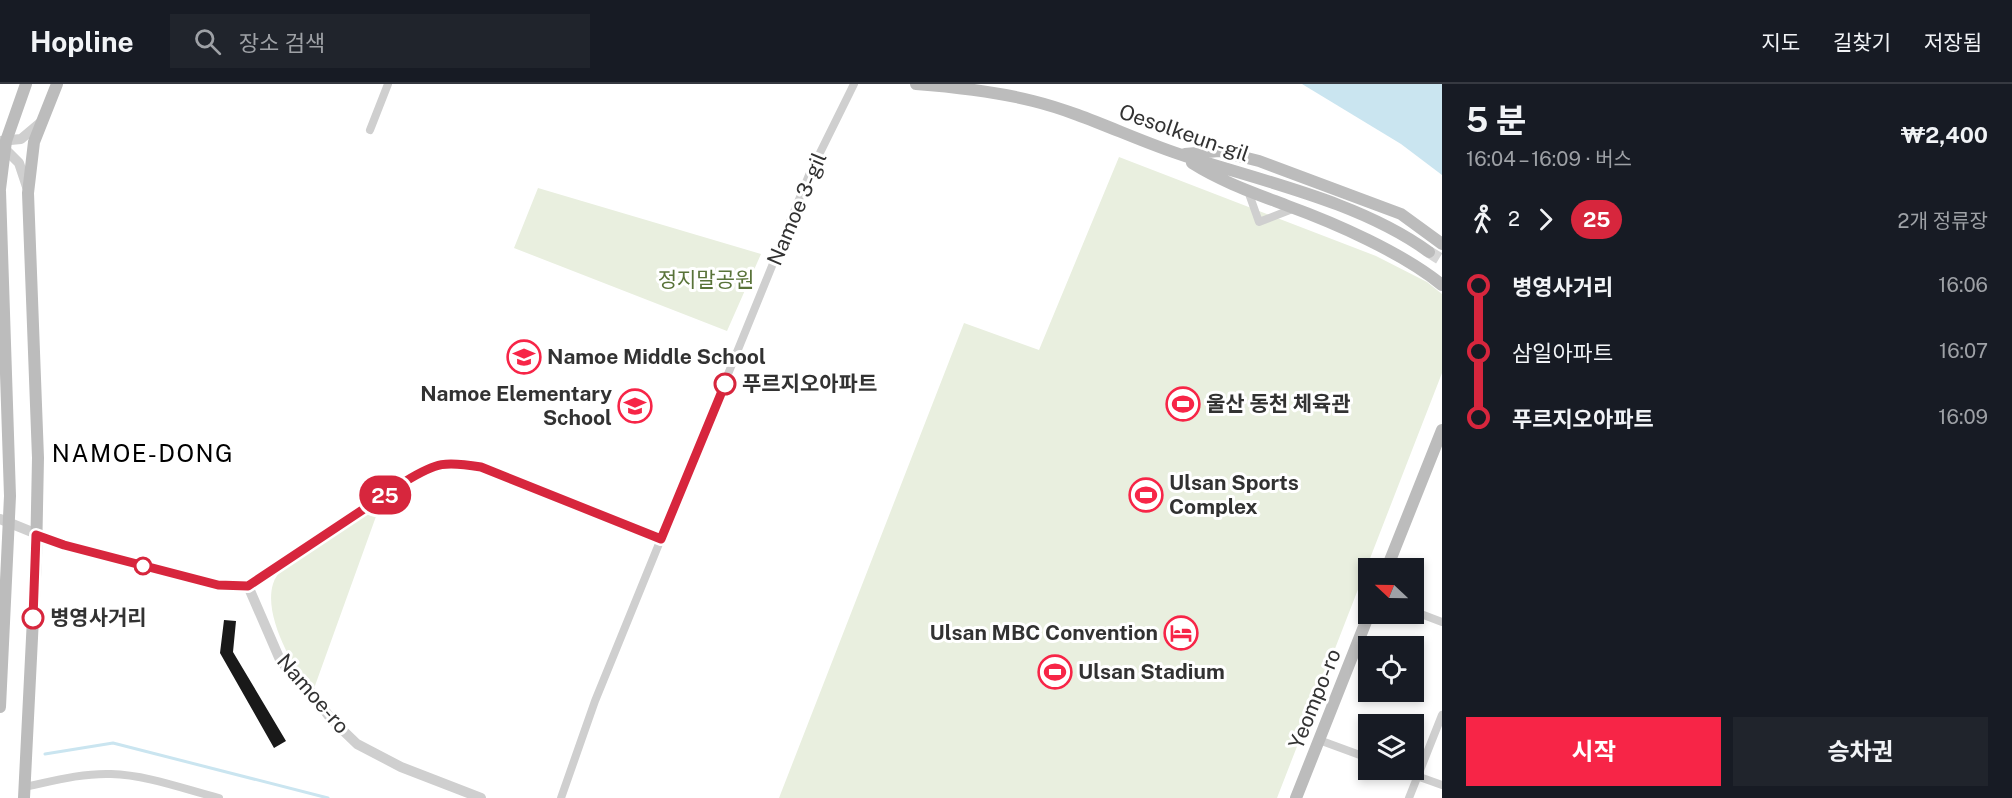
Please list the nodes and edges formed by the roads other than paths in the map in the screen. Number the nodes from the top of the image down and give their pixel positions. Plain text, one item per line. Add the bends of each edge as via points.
1 (26, 84) edge
2 (57, 84) edge
3 (388, 84) edge
4 (854, 84) edge
5 (916, 84) edge
6 (40, 123) junction
7 (370, 130) dead end
8 (3, 144) edge
9 (1178, 154) junction
10 (0, 190) edge
11 (1248, 192) junction
12 (28, 193) junction
13 (1295, 208) junction
14 (1, 222) edge
15 (1442, 244) tunnel mouth
16 (1429, 252) tunnel mouth
17 (1439, 279) edge
18 (3, 372) edge
19 (1442, 430) edge
20 (5, 522) edge
21 (36, 535) junction
22 (661, 539) junction
23 (0, 554) edge
24 (1391, 558) edge
25 (248, 586) junction
26 (1424, 615) edge
27 (1442, 622) edge
28 (1365, 624) edge
29 (0, 707) edge
30 (1442, 715) edge
31 (1319, 740) junction
32 (1358, 754) edge
33 (1424, 761) edge
34 (1424, 778) edge
35 (1416, 780) edge
36 (1442, 785) edge
37 (24, 792) edge
38 (219, 798) edge
39 (481, 798) edge
40 (561, 798) edge
41 (1296, 798) edge
42 (1409, 798) edge

1 - 8 main road
2 - 6 main road
3 - 7 street
4 - 22 street, Namoe 3-gil via 809,175
5 - 9 main road, Oesolkeun-gil via 1035,101
6 - 8 street via 27,136
6 - 12 main road
8 - 10 main road
8 - 12 street via 19,163
9 - 11 main road via 1212,176
9 - 15 main road via 1219,151 1259,161 1401,214
9 - 16 main road, Oesolkeun-gil via 1345,209
10 - 14 main road
11 - 13 main road
11 - 13 street via 1258,222
12 - 21 main road via 38,458
13 - 17 main road via 1354,232
14 - 18 main road
18 - 20 main road
19 - 24 main road
20 - 21 street
20 - 23 main road
20 - 29 main road
21 - 25 street via 218,585
21 - 37 main road
22 - 25 street via 481,467 455,462 431,466
22 - 40 street, Namoe 3-gil via 595,701
25 - 39 street, Namoe-ro via 281,662 357,744 401,767
26 - 27 street
28 - 31 main road, Yeompo-ro
30 - 33 street
31 - 32 street
31 - 41 main road, Yeompo-ro
34 - 36 street
35 - 42 street
37 - 38 street via 83,775 111,774

